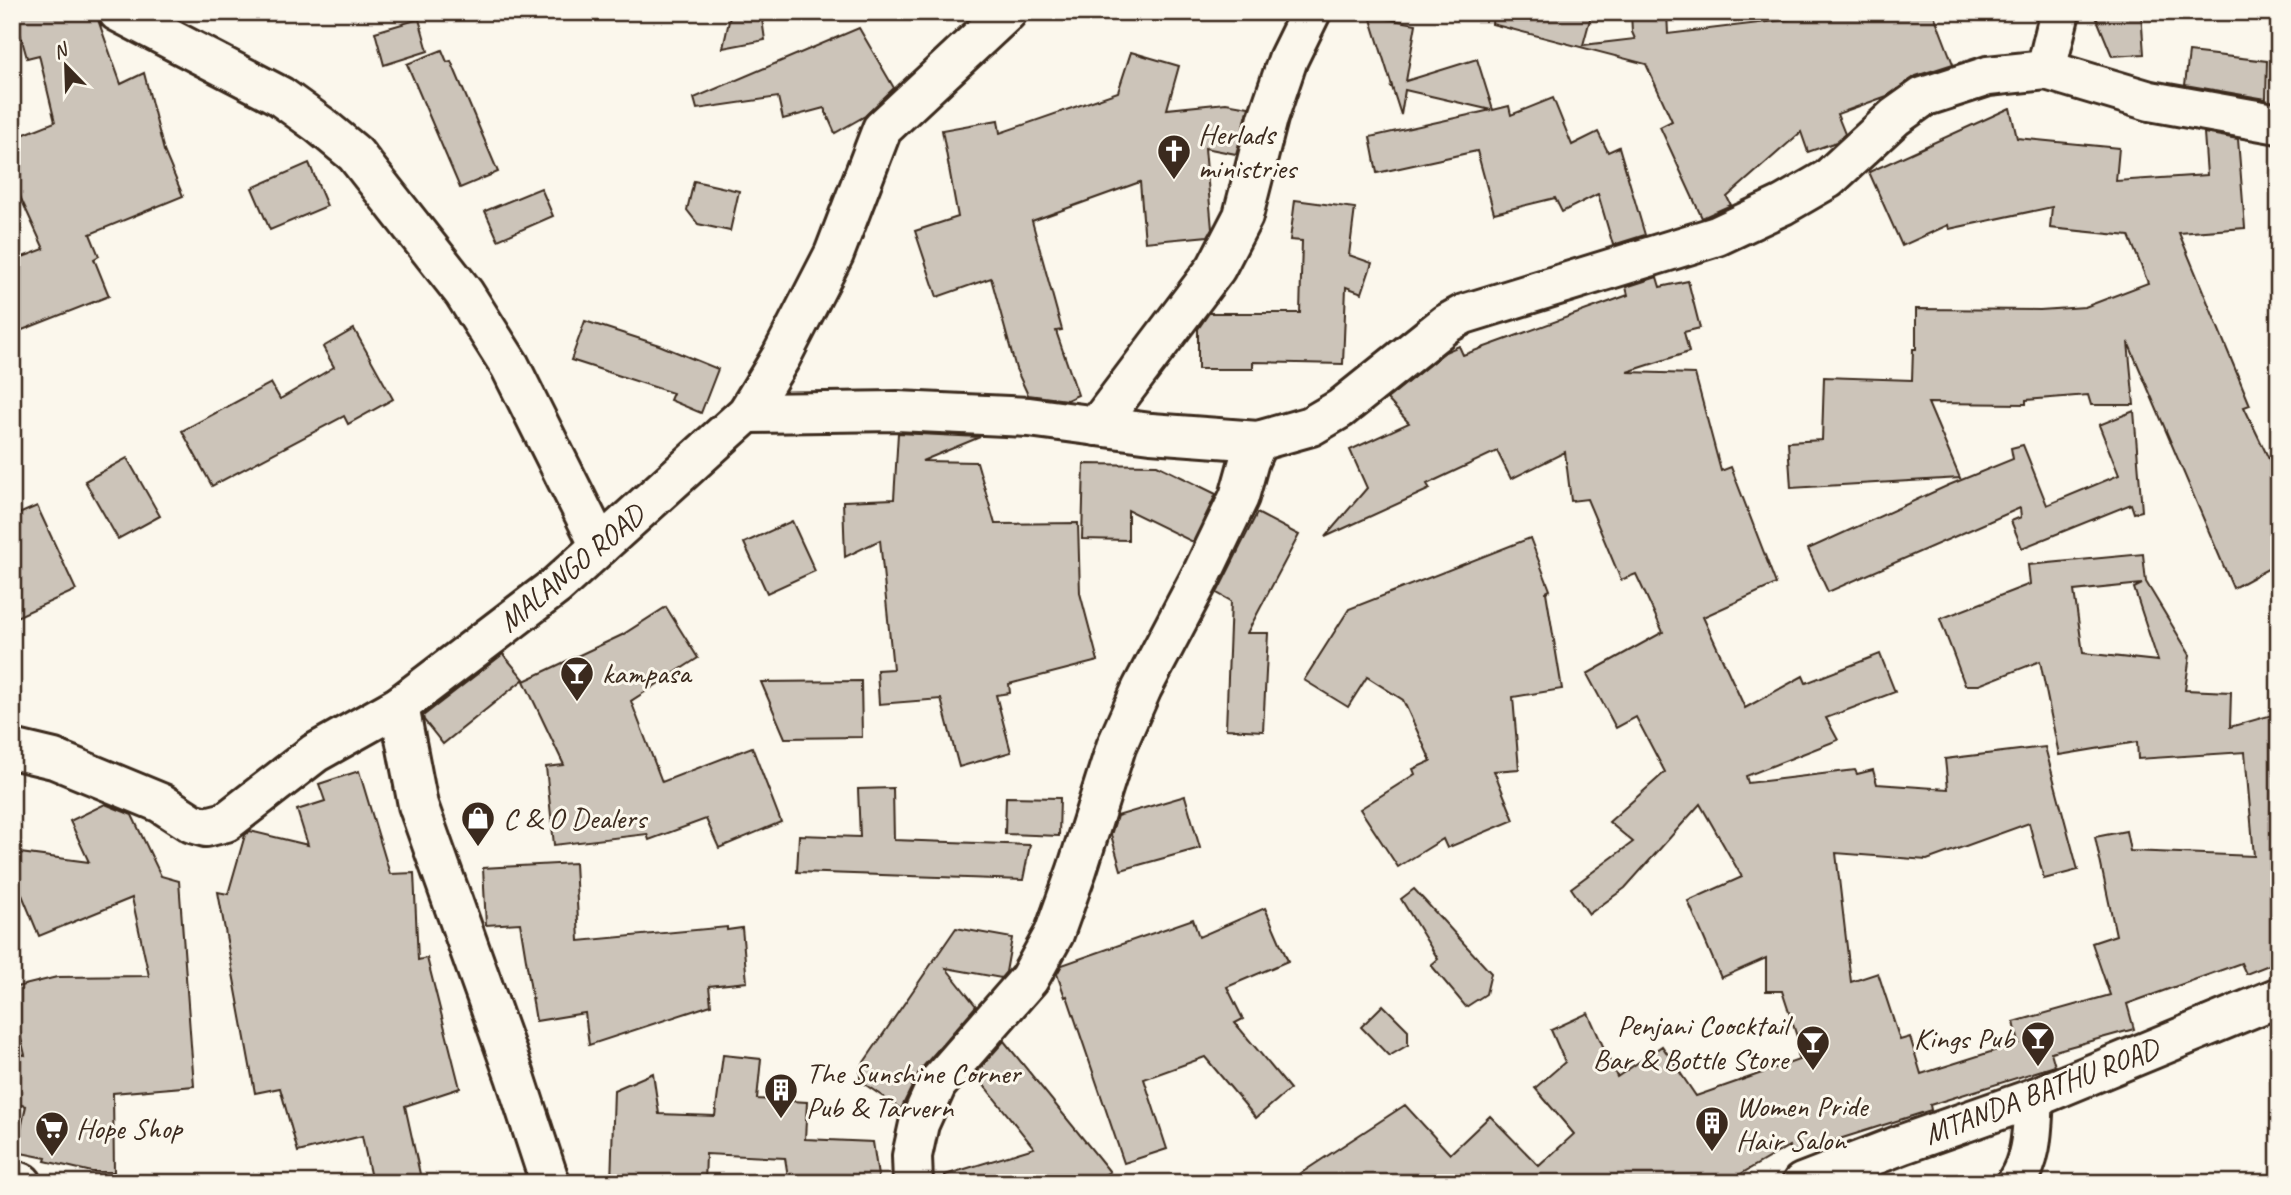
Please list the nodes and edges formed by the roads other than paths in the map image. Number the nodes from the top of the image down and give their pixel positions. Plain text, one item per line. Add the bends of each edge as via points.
1 (118, 12) edge
2 (1007, 12) edge
3 (1311, 12) edge
4 (2060, 12) edge
5 (2046, 69) junction
6 (2279, 124) edge
7 (747, 413) junction
8 (1097, 426) junction
9 (1258, 441) junction
10 (600, 547) junction
11 (399, 706) junction
12 (12, 749) edge
13 (2279, 997) edge
14 (2035, 1098) junction
15 (12, 1180) edge
16 (22, 1183) edge
17 (550, 1183) edge
18 (913, 1183) edge
19 (1802, 1183) edge
20 (2016, 1183) edge

1 - 10 street via 280,96 355,154 464,293 510,366
2 - 7 street, MALANGO ROAD via 883,129 834,254
3 - 8 street via 1288,59 1268,118 1243,216 1216,268
4 - 5 street
5 - 6 street via 2150,101
5 - 9 street via 1988,76 1923,97 1828,179 1783,205 1717,236 1464,314 1340,409 1311,426
7 - 8 street via 897,411 1029,417
7 - 10 street, MALANGO ROAD
8 - 9 street
9 - 18 street via 1239,497 1116,747 1054,934 1029,979 937,1084 919,1124 912,1156
10 - 11 street, MALANGO ROAD
11 - 12 street, MALANGO ROAD via 315,752 226,822 206,827 161,803 54,759
11 - 17 street via 418,804
13 - 14 street, MTANDA BATHU ROAD
14 - 19 street, MTANDA BATHU ROAD
14 - 20 street via 2030,1150
15 - 16 street

